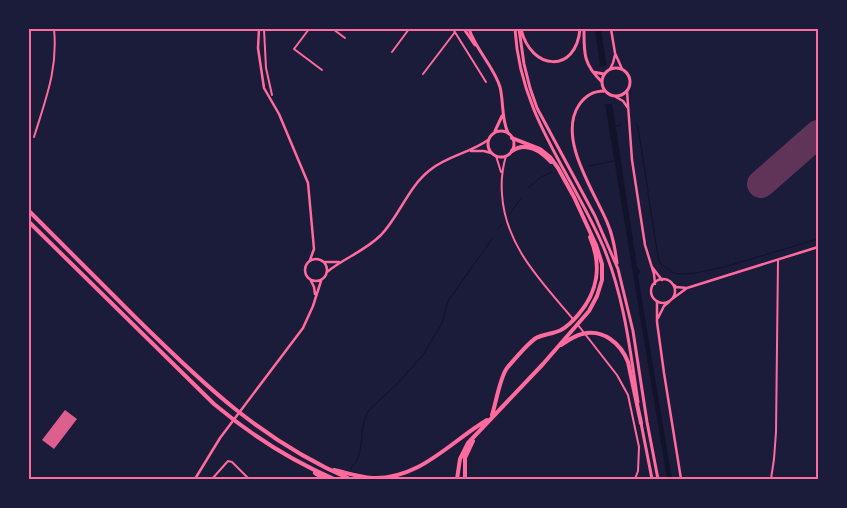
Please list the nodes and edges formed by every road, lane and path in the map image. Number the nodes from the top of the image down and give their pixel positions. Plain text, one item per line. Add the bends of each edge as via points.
1 (54, 29) edge
2 (259, 29) edge
3 (264, 29) edge
4 (309, 29) edge
5 (333, 29) edge
6 (409, 29) edge
7 (464, 29) edge
8 (469, 29) edge
9 (515, 29) edge
10 (520, 29) edge
11 (582, 29) edge
12 (611, 29) edge
13 (454, 30) edge
14 (345, 38) dead end
15 (475, 45) junction
16 (392, 52) dead end
17 (615, 53) junction
18 (266, 63) junction
19 (260, 64) junction
20 (610, 69) junction
21 (622, 69) junction
22 (322, 70) dead end
23 (590, 70) junction
24 (423, 74) dead end
25 (604, 74) junction
26 (486, 82) dead end
27 (602, 82) junction
28 (604, 90) junction
29 (627, 91) junction
30 (272, 95) dead end
31 (616, 96) junction
32 (629, 110) junction
33 (502, 113) junction
34 (508, 133) junction
35 (493, 134) junction
36 (34, 137) dead end
37 (512, 138) junction
38 (488, 140) junction
39 (512, 151) junction
40 (467, 152) junction
41 (491, 153) junction
42 (496, 156) junction
43 (506, 156) junction
44 (502, 175) junction
45 (29, 211) edge
46 (29, 222) edge
47 (818, 247) edge
48 (314, 249) junction
49 (320, 259) junction
50 (310, 260) junction
51 (778, 260) junction
52 (324, 262) junction
53 (341, 262) junction
54 (649, 263) junction
55 (618, 269) junction
56 (327, 272) junction
57 (662, 280) junction
58 (311, 281) junction
59 (321, 281) junction
60 (670, 282) junction
61 (654, 284) junction
62 (687, 288) junction
63 (315, 295) junction
64 (672, 299) junction
65 (657, 301) junction
66 (669, 302) junction
67 (658, 322) junction
68 (559, 346) junction
69 (491, 418) junction
70 (641, 423) junction
71 (324, 468) junction
72 (309, 469) junction
73 (195, 479) edge
74 (212, 479) edge
75 (250, 479) edge
76 (324, 479) edge
77 (334, 479) edge
78 (350, 479) edge
79 (457, 479) edge
80 (465, 479) edge
81 (635, 479) edge
82 (652, 479) edge
83 (658, 479) edge
84 (681, 479) edge
85 (770, 479) edge

1 - 36 street via 54,70
2 - 19 main road
3 - 18 street
4 - 22 street via 294,50
5 - 14 street
6 - 16 street
7 - 15 main road
8 - 15 main road
9 - 70 main road via 518,62 530,103 594,227 611,269 626,323
10 - 11 main road via 532,53 554,61 564,59 572,52
10 - 55 main road via 524,64 536,104 598,221
11 - 23 main road
12 - 17 main road
13 - 24 street
13 - 26 street
15 - 33 main road via 498,82
17 - 20 main road
17 - 21 main road
18 - 19 street
18 - 30 street
19 - 48 main road via 265,90 308,183
20 - 21 main road
20 - 25 main road
21 - 29 main road via 630,79
23 - 25 main road
23 - 27 main road
25 - 27 main road
27 - 28 main road
28 - 31 main road
28 - 55 main road via 591,93 581,102 574,114 572,132 578,159 610,228
29 - 31 main road
29 - 32 main road
31 - 32 main road
32 - 54 main road via 632,160
33 - 34 main road
33 - 35 main road
34 - 35 main road
34 - 37 main road
35 - 38 main road
37 - 39 main road
37 - 68 highway via 539,148 555,164 593,237 601,261 602,280 596,299
38 - 40 main road
38 - 41 main road
39 - 43 main road
39 - 69 highway via 520,147 535,149 556,169 594,245 597,276 588,302 572,322 560,331 535,339 506,370
40 - 41 main road
40 - 53 main road via 450,157 429,170 382,234 361,252
41 - 42 main road
42 - 43 main road
42 - 44 street
43 - 44 street
44 - 81 street via 505,217 512,238 533,270 617,375 628,394 639,447
45 - 71 highway via 215,394 260,429
46 - 72 highway via 209,399 259,438
47 - 51 main road
48 - 49 main road
48 - 50 main road
49 - 50 main road
49 - 52 main road
50 - 58 main road via 305,272
51 - 62 main road
51 - 85 street via 776,432
52 - 53 main road
52 - 56 main road
53 - 56 main road
54 - 57 main road
54 - 61 main road
55 - 83 main road via 633,331
56 - 59 main road
57 - 60 main road
57 - 61 main road
58 - 59 main road
58 - 63 main road
59 - 63 main road
60 - 62 main road via 676,287
60 - 64 main road via 675,290
61 - 65 main road via 652,293
62 - 64 main road
63 - 73 main road via 303,328 220,438
64 - 66 main road
65 - 66 main road
65 - 67 main road
66 - 67 main road
67 - 84 main road
68 - 69 highway
68 - 70 highway via 589,333 601,334 616,343 628,362
69 - 71 highway via 432,460 405,473 370,478
69 - 79 highway via 464,450
69 - 80 highway via 467,451
70 - 82 main road
71 - 78 highway
72 - 76 highway
72 - 77 highway
74 - 75 street via 228,461

